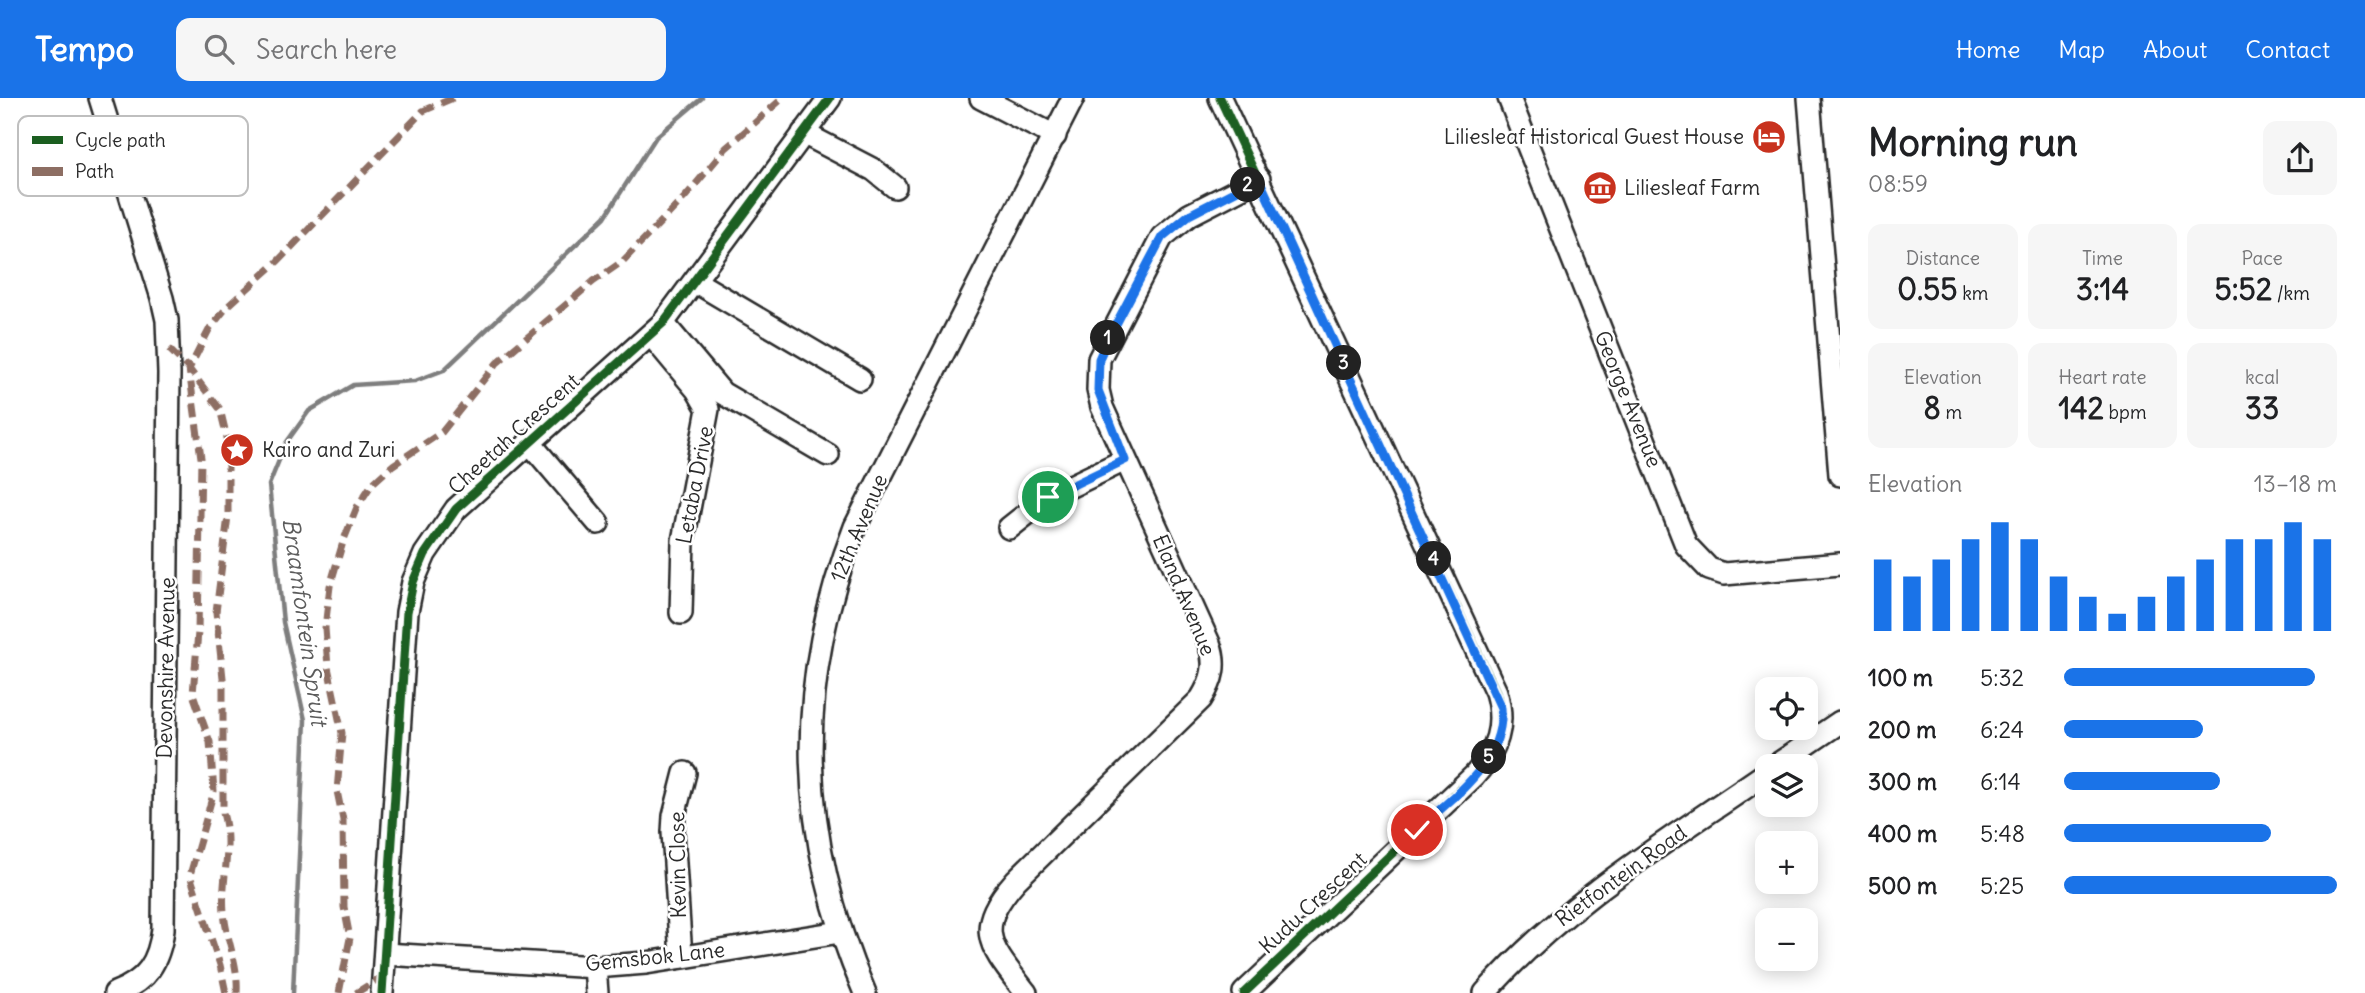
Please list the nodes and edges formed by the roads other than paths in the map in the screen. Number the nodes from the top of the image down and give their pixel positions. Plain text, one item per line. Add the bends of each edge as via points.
1 (100, 98) edge
2 (830, 98) edge
3 (981, 98) edge
4 (1073, 98) edge
5 (1220, 98) edge
6 (1509, 98) edge
7 (1808, 98) edge
8 (105, 116) edge
9 (803, 134) junction
10 (1055, 136) junction
11 (1259, 179) junction
12 (895, 187) dead end
13 (130, 196) edge
14 (696, 282) junction
15 (657, 330) junction
16 (860, 379) dead end
17 (529, 442) junction
18 (828, 455) dead end
19 (1125, 460) junction
20 (1840, 475) edge
21 (598, 523) dead end
22 (1009, 528) dead end
23 (1840, 564) edge
24 (681, 613) dead end
25 (1840, 722) edge
26 (1793, 754) edge
27 (685, 774) dead end
28 (1755, 781) edge
29 (840, 932) junction
30 (385, 954) junction
31 (681, 957) junction
32 (595, 967) junction
33 (115, 993) edge
34 (382, 993) edge
35 (597, 993) edge
36 (865, 993) edge
37 (1026, 993) edge
38 (1244, 993) edge
39 (1485, 993) edge

1 - 8 street, Devonshire Avenue
2 - 9 street, Cheetah Crescent
3 - 10 street
4 - 10 street, 12th Avenue
5 - 11 street, Kudu Crescent
6 - 23 street, George Avenue via 1686,545 1709,569 1724,574
7 - 20 street
9 - 12 street via 874,170
9 - 14 street, Cheetah Crescent
10 - 29 street, 12th Avenue via 888,460 835,579 812,699 811,773 815,825
11 - 19 street, Eland Avenue via 1189,215 1162,237 1105,345 1099,359 1098,390
11 - 38 street, Kudu Crescent via 1496,692 1502,724 1496,744 1474,776
13 - 33 street, Devonshire Avenue via 167,320 163,929 152,970 142,981
14 - 15 street, Cheetah Crescent
14 - 16 street
15 - 17 street, Cheetah Crescent
15 - 18 street via 722,393
15 - 24 street, Letaba Drive via 708,409 683,541
17 - 21 street
17 - 30 street, Cheetah Crescent via 456,509 438,532 413,582 407,612
19 - 22 street via 1048,497
19 - 37 street, Eland Avenue via 1209,643 1213,678 1201,699 1016,880 993,909 989,936
25 - 26 street
27 - 31 street, Kevin Close via 673,832
28 - 39 street, Rietfontein Road via 1586,899 1544,933
29 - 31 street, Gemsbok Lane
29 - 36 street, 12th Avenue
30 - 32 street, Gemsbok Lane
30 - 34 street, Cheetah Crescent
31 - 32 street, Gemsbok Lane
32 - 35 street

